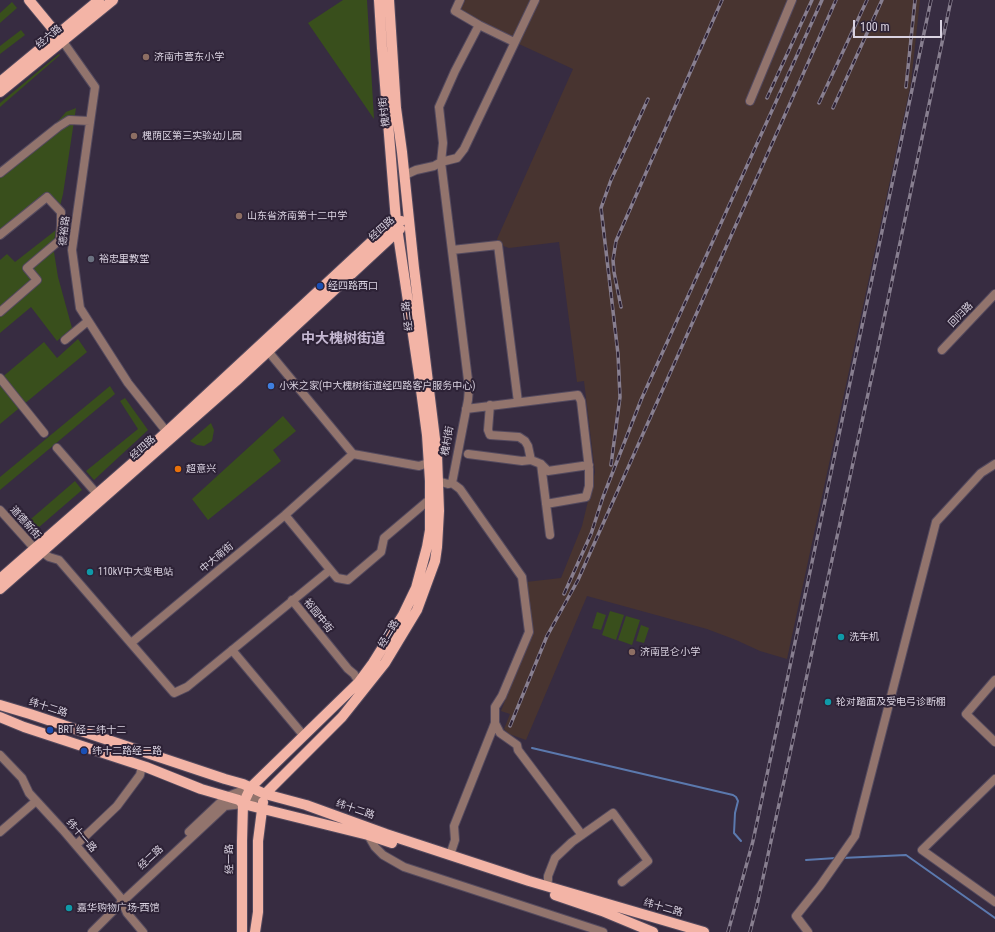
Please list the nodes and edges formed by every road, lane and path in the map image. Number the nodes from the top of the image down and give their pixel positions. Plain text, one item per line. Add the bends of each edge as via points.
1 (29, 0) edge
2 (99, 0) edge
3 (113, 0) edge
4 (379, 0) edge
5 (389, 0) edge
6 (460, 0) edge
7 (534, 0) edge
8 (792, 0) edge
9 (479, 25) junction
10 (60, 37) junction
11 (514, 42) junction
12 (0, 82) edge
13 (0, 92) edge
14 (750, 101) dead end
15 (90, 121) junction
16 (441, 162) junction
17 (0, 173) edge
18 (405, 175) junction
19 (396, 221) junction
20 (409, 221) junction
21 (397, 232) junction
22 (0, 235) edge
23 (452, 250) junction
24 (995, 294) edge
25 (0, 312) edge
26 (88, 322) junction
27 (65, 340) dead end
28 (942, 350) dead end
29 (270, 351) junction
30 (0, 378) edge
31 (518, 402) junction
32 (490, 405) junction
33 (466, 409) junction
34 (44, 433) dead end
35 (169, 435) junction
36 (57, 448) dead end
37 (353, 454) junction
38 (468, 454) dead end
39 (531, 460) junction
40 (541, 464) junction
41 (995, 464) edge
42 (589, 465) junction
43 (429, 466) junction
44 (438, 481) junction
45 (452, 483) junction
46 (97, 494) junction
47 (430, 499) junction
48 (546, 504) junction
49 (0, 510) edge
50 (285, 515) junction
51 (550, 536) dead end
52 (38, 550) junction
53 (330, 570) junction
54 (0, 579) edge
55 (0, 589) edge
56 (292, 600) junction
57 (131, 643) junction
58 (232, 650) junction
59 (995, 680) edge
60 (359, 682) junction
61 (0, 705) edge
62 (0, 718) edge
63 (495, 723) junction
64 (304, 736) junction
65 (995, 742) edge
66 (0, 755) edge
67 (142, 766) junction
68 (995, 779) edge
69 (251, 787) junction
70 (264, 794) junction
71 (226, 797) junction
72 (36, 801) junction
73 (243, 804) junction
74 (261, 809) junction
75 (0, 832) edge
76 (368, 835) junction
77 (582, 835) junction
78 (76, 845) junction
79 (450, 855) junction
80 (548, 880) dead end
81 (622, 882) dead end
82 (121, 900) junction
83 (995, 902) edge
84 (86, 932) edge
85 (92, 932) edge
86 (143, 932) edge
87 (242, 932) edge
88 (255, 932) edge
89 (603, 932) edge
90 (653, 932) edge
91 (704, 932) edge
92 (808, 932) edge

1 - 10 main road
2 - 10 main road, 经六路
3 - 10 main road, 经六路
4 - 19 main road, 槐村街
5 - 18 main road, 槐村街 via 396,108
6 - 9 street via 455,11
7 - 11 street
8 - 14 street
9 - 11 street
9 - 16 street, 槐村街 via 439,107 443,143
10 - 12 main road, 经六路
10 - 13 main road, 经六路
10 - 15 street, 德裕路 via 96,87
11 - 16 street via 464,149 457,158
15 - 17 street via 69,120
15 - 26 street, 德裕路 via 72,250 80,308
16 - 18 street
16 - 23 street, 槐村街
18 - 20 main road, 槐村街
19 - 20 main road, 经四路
19 - 21 main road, 经二路
19 - 35 main road, 经四路
20 - 21 main road, 经四路
20 - 44 main road, 经二路
21 - 29 main road, 经四路
21 - 43 main road, 经二路 via 419,374
22 - 25 street via 47,197 61,212 60,240 27,268 37,280
23 - 31 street via 498,246
23 - 33 street, 槐村街 via 469,388
24 - 28 street, 回归路
26 - 27 street
26 - 35 street, 德裕路 via 128,382
29 - 35 main road, 经四路
29 - 37 street
30 - 34 street
31 - 32 street
31 - 42 street via 578,395 581,401
32 - 33 street
32 - 39 street via 490,435 520,437 525,440
33 - 45 street, 槐村街
35 - 46 main road, 经四路
35 - 52 main road, 经四路
36 - 46 street
37 - 43 street
37 - 50 street, 中大南街
38 - 39 street
39 - 40 street
40 - 42 street via 548,471
40 - 48 street
41 - 92 street via 981,473 936,522 855,836 796,916
42 - 48 street via 586,497
43 - 47 main road, 经二路
44 - 45 street
44 - 70 main road, 经二路 via 439,511 435,561 417,610 385,663 342,717
45 - 63 street via 460,489 522,576 529,632 495,707
46 - 52 main road, 经四路
47 - 53 street via 384,538 382,552 348,580 337,578
47 - 60 main road, 经二路 via 430,530 416,588 403,615
48 - 51 street
49 - 52 street, 道德新街
50 - 53 street
50 - 57 street, 中大南街
52 - 54 main road, 经四路
52 - 55 main road, 经四路
52 - 57 street via 59,560
53 - 56 street, 裕园中街
56 - 58 street
56 - 60 street, 裕园中街
57 - 58 street via 174,693 187,687
58 - 64 street
59 - 65 street via 966,714
60 - 64 main road, 经二路
61 - 69 main road, 纬十二路
62 - 67 main road, 纬十二路
63 - 77 street via 500,733 517,745 518,750
63 - 79 street via 454,826 455,840
64 - 69 main road, 经二路
66 - 72 street, 纬十一路 via 22,778
67 - 71 main road, 纬十二路
67 - 78 street via 140,775 117,806
68 - 83 street via 922,850
69 - 70 main road, 纬十二路
69 - 71 street, 经二路
69 - 73 main road, 经一路
70 - 73 street, 经二路
70 - 74 main road
70 - 79 main road, 纬十二路 via 306,805
71 - 73 main road, 纬十二路 via 239,800
71 - 82 street, 经二路
72 - 75 street
72 - 78 street, 纬十一路
73 - 74 main road, 纬十二路
73 - 82 street, 经二路 via 225,806
73 - 87 main road, 经一路
74 - 76 main road, 纬十二路
74 - 88 main road via 258,841 258,912
76 - 89 street via 383,855 404,867
76 - 90 main road, 纬十二路 via 602,911
77 - 80 street via 554,858
77 - 81 street via 613,813 648,861
78 - 82 street, 纬十一路
79 - 91 main road, 纬十二路
82 - 84 street, 经二路
82 - 85 street, 经二路
82 - 86 street, 纬十一路 via 127,913

